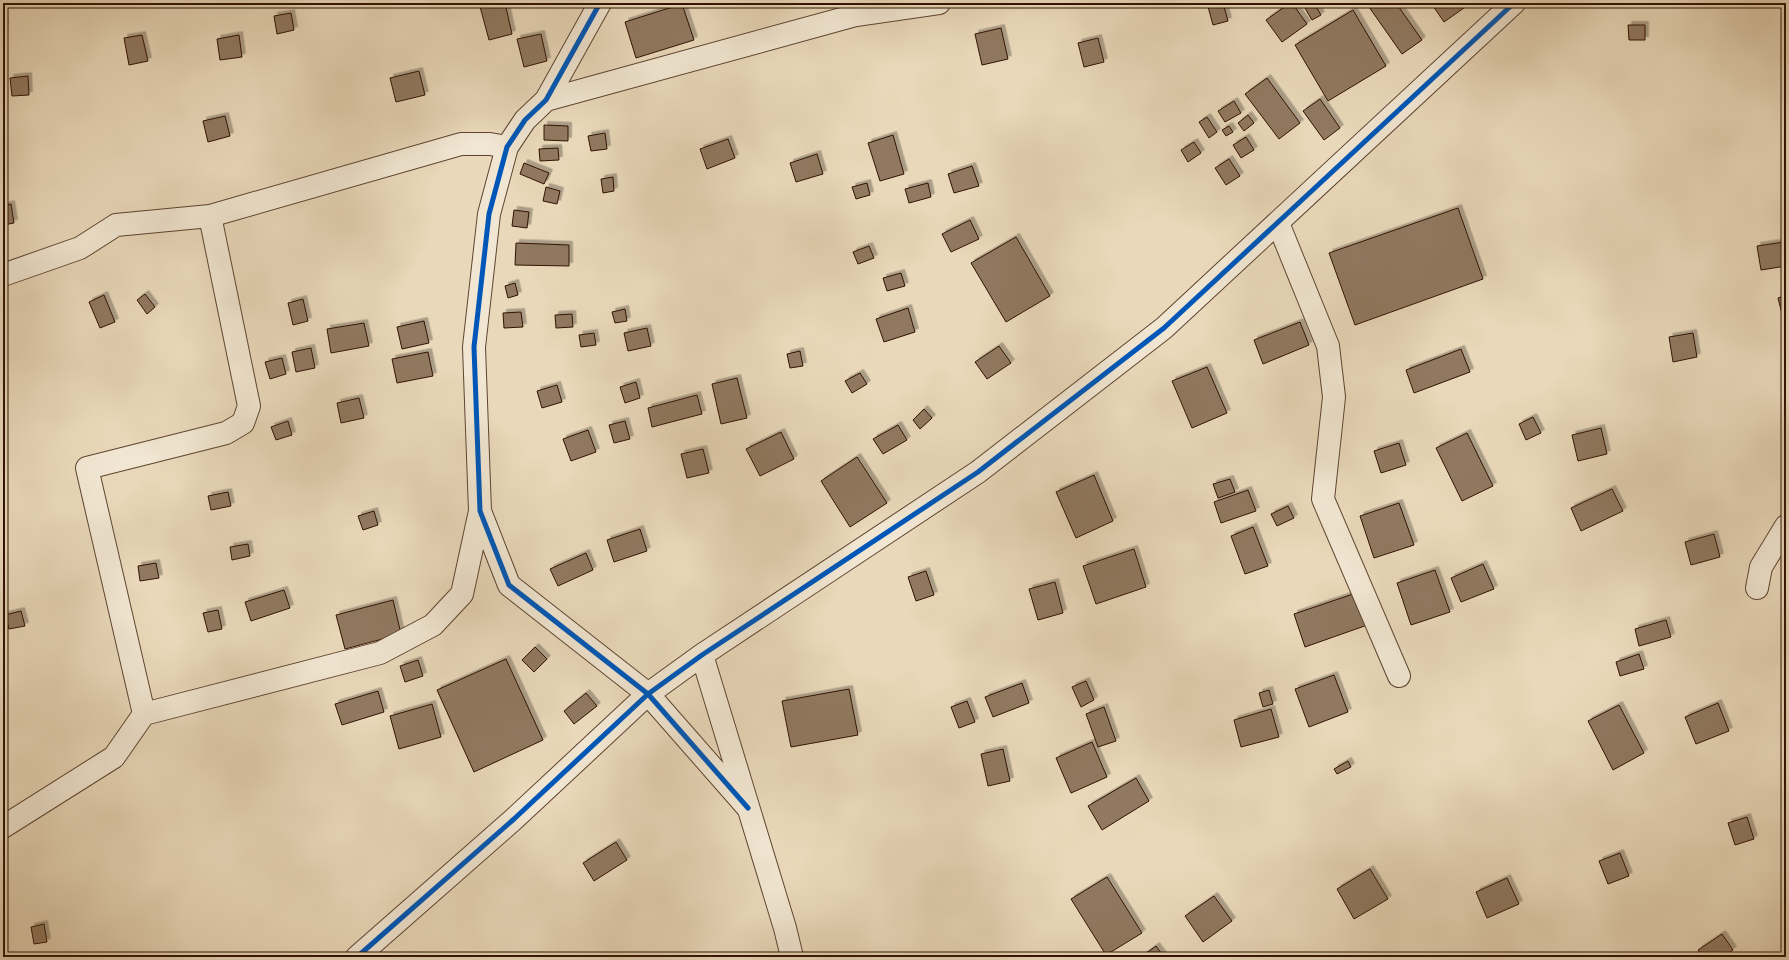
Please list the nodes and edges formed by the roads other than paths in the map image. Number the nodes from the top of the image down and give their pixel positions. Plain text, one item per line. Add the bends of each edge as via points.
1 (600, 3) edge
2 (938, 3) edge
3 (1514, 3) edge
4 (546, 100) junction
5 (507, 147) junction
6 (210, 216) junction
7 (1278, 223) junction
8 (3, 275) edge
9 (480, 511) junction
10 (1786, 526) edge
11 (1757, 588) dead end
12 (702, 655) junction
13 (1399, 676) dead end
14 (648, 694) junction
15 (144, 714) junction
16 (748, 808) junction
17 (3, 827) edge
18 (357, 957) edge
19 (792, 957) edge

1 - 4 street
2 - 4 street via 856,15
3 - 7 street
4 - 5 street via 524,120
5 - 6 street via 461,144
5 - 9 street via 489,214 474,347
6 - 8 street via 116,225 80,248
6 - 15 street via 249,406 243,423 226,433 87,468
7 - 12 street via 1164,328 978,472
7 - 13 street via 1328,346 1334,397 1323,499
9 - 14 street via 509,585
9 - 15 street via 462,594 433,625 380,653
10 - 11 street via 1761,567
12 - 14 street
12 - 16 street
14 - 16 street
14 - 18 street via 514,819
15 - 17 street via 114,757
16 - 19 street

